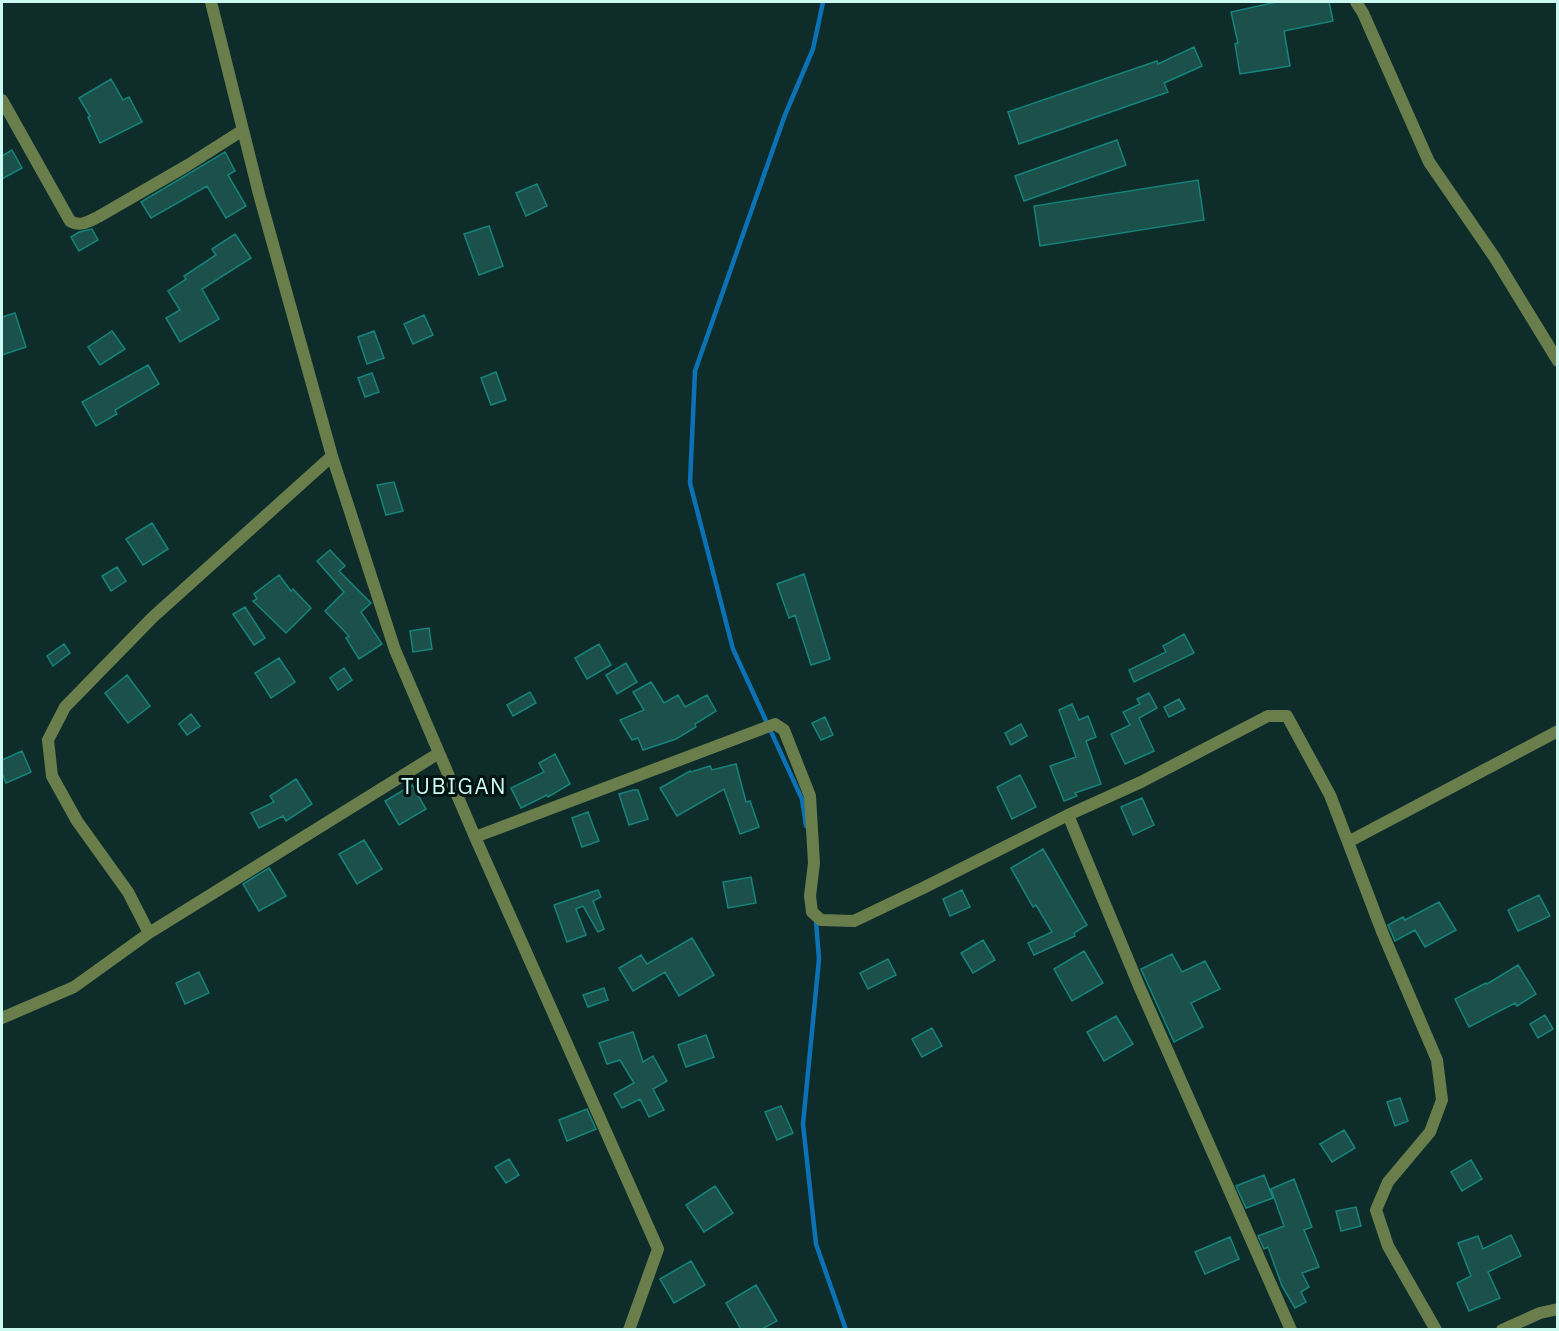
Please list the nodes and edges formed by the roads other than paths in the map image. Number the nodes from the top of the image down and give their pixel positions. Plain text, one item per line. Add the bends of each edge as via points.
1 (211, 2) edge
2 (1356, 2) edge
3 (2, 100) edge
4 (243, 130) junction
5 (1557, 362) edge
6 (332, 456) junction
7 (1557, 731) edge
8 (439, 753) junction
9 (1068, 815) junction
10 (475, 837) junction
11 (1348, 842) junction
12 (149, 933) junction
13 (2, 1018) edge
14 (1557, 1310) edge
15 (629, 1329) edge
16 (1291, 1329) edge
17 (1436, 1329) edge
18 (1502, 1329) edge

1 - 4 street
2 - 5 street via 1429,162 1495,258
3 - 4 street via 70,221 76,224 98,217
4 - 6 street
6 - 8 street via 395,650
6 - 12 street via 153,617 65,707 48,740 52,776 77,821 128,892
7 - 11 street
8 - 10 street
8 - 12 street
9 - 10 street via 854,921 821,921 810,906 814,863 810,796 784,730 775,724
9 - 11 street via 1269,716 1287,716 1330,795
9 - 16 street
10 - 15 street via 658,1249
11 - 17 street via 1437,1060 1442,1100 1430,1132 1388,1182 1377,1210 1388,1246
12 - 13 street via 74,987
14 - 18 street

